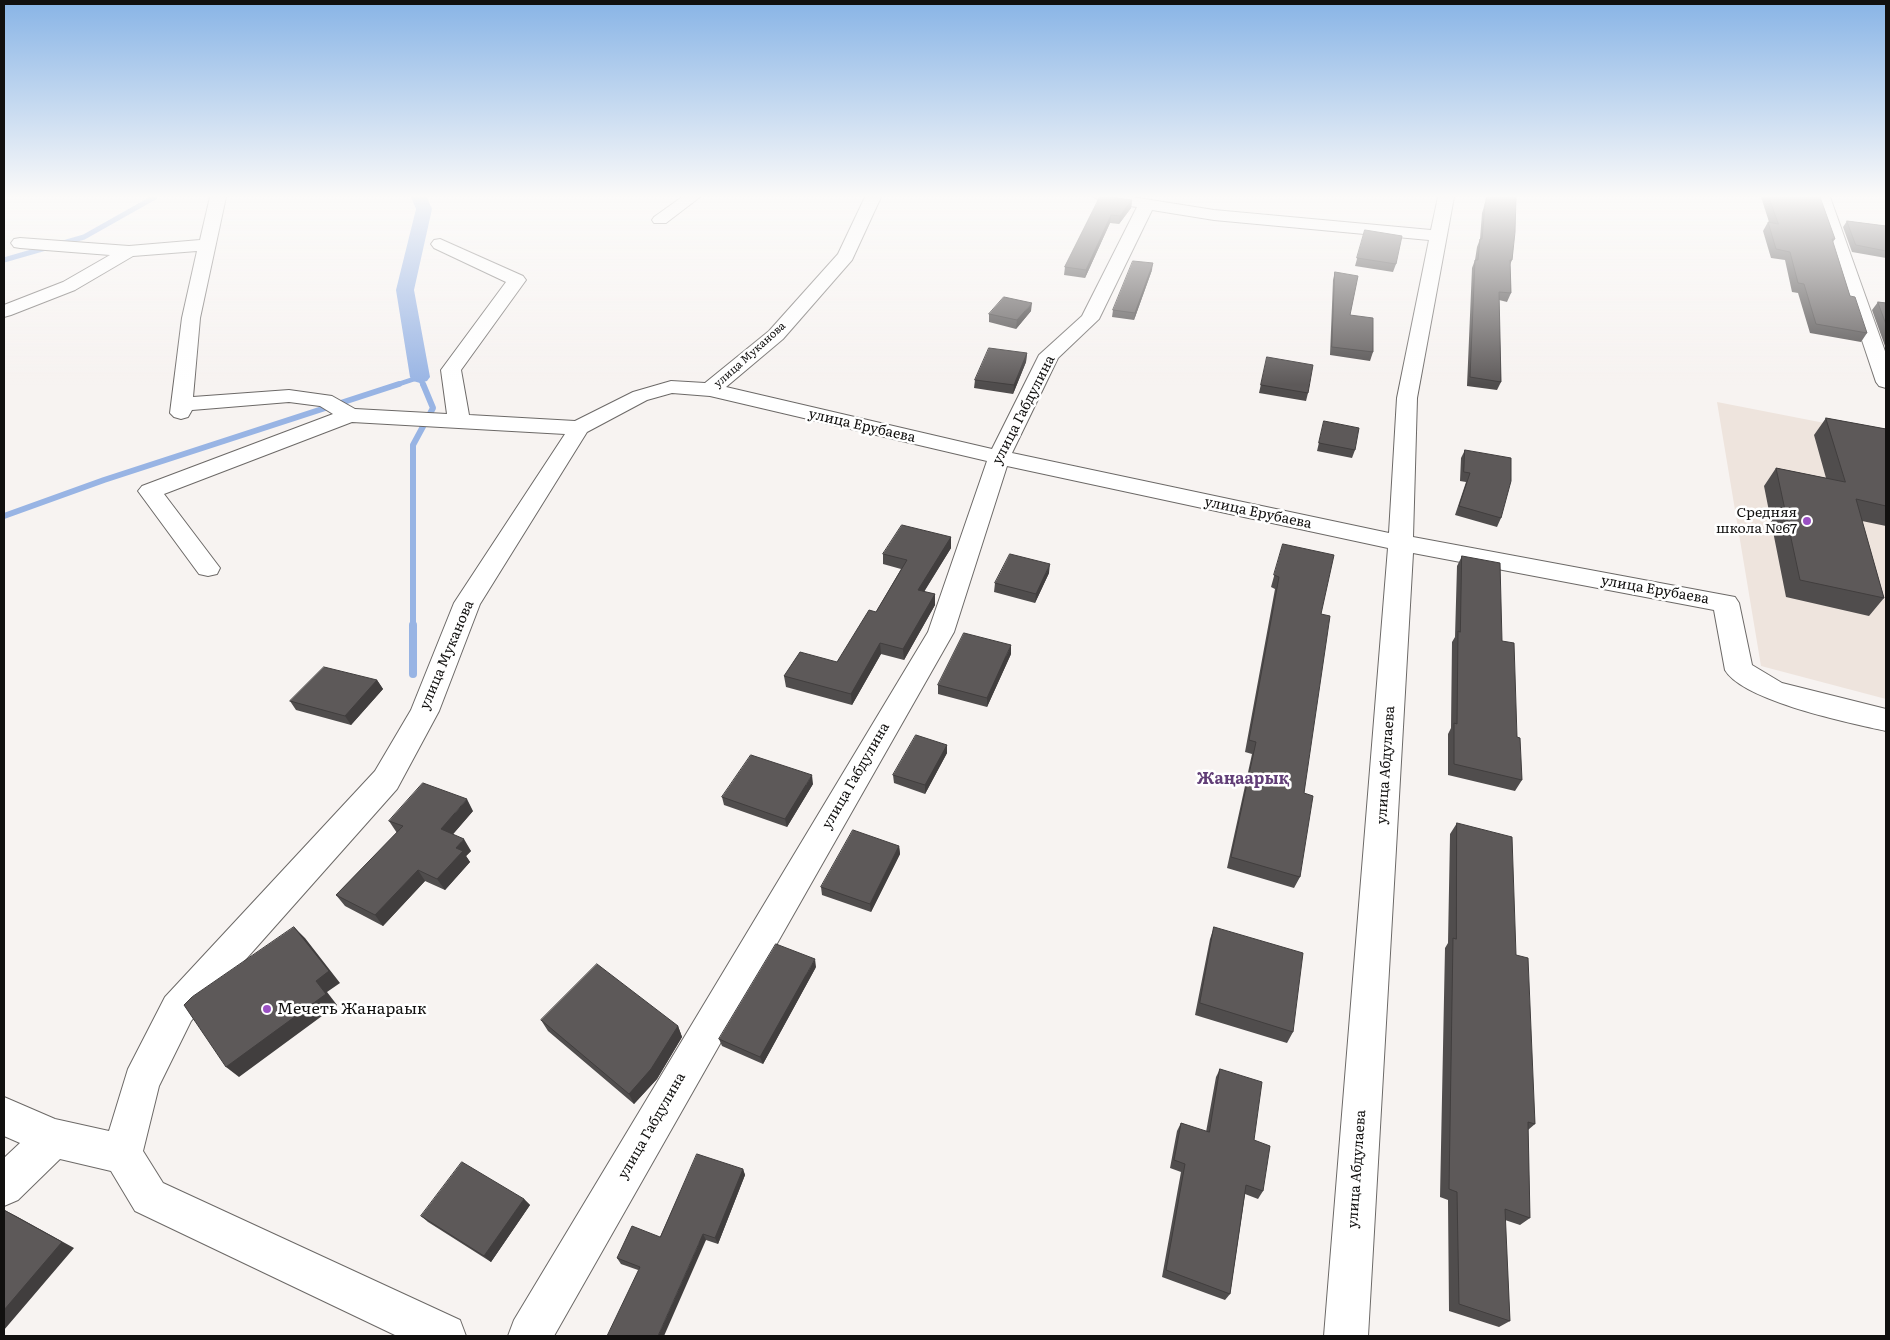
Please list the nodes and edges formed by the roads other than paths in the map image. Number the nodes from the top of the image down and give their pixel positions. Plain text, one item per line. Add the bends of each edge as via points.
1 (114, 260) edge
2 (203, 260) edge
3 (473, 260) edge
4 (843, 260) edge
5 (1119, 260) edge
6 (1433, 260) edge
7 (1844, 260) edge
8 (4, 311) edge
9 (1886, 382) edge
10 (710, 390) junction
11 (350, 415) junction
12 (459, 422) junction
13 (579, 428) junction
14 (999, 458) junction
15 (1401, 543) junction
16 (208, 568) dead end
17 (1886, 720) edge
18 (4, 1116) edge
19 (53, 1138) junction
20 (122, 1154) junction
21 (4, 1186) edge
22 (444, 1336) edge
23 (530, 1336) edge
24 (1346, 1336) edge

1 - 8 street via 69,286
2 - 11 street via 191,318 182,409 289,396 325,400
3 - 12 street via 516,280 452,370
4 - 10 street, улица Муканова via 776,335
5 - 14 street, улица Габдулина via 1090,319 1049,355
6 - 15 street, улица Абдулаева via 1407,398
7 - 9 street
10 - 13 street, улица Ерубаева via 671,387 640,396
10 - 14 street, улица Ерубаева
11 - 12 street
11 - 16 street via 150,491
12 - 13 street
13 - 20 street, улица Муканова via 467,603 425,711 386,780 178,1009 141,1082
14 - 15 street, улица Ерубаева
14 - 23 street, улица Габдулина via 941,632
15 - 17 street, улица Ерубаева via 1726,603 1739,670 1774,691
15 - 24 street, улица Абдулаева
18 - 19 street
19 - 20 street
19 - 21 street
20 - 22 street via 149,1198

